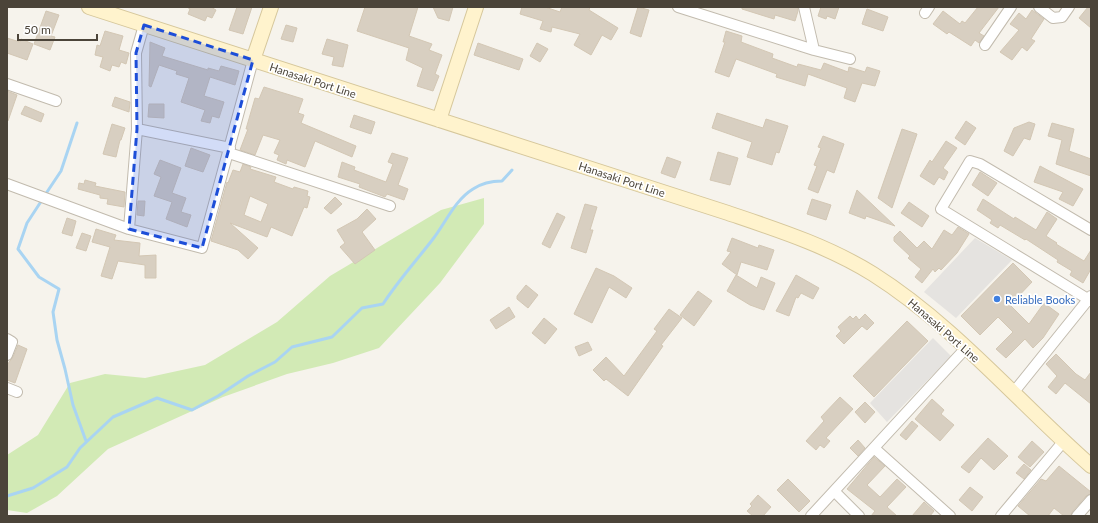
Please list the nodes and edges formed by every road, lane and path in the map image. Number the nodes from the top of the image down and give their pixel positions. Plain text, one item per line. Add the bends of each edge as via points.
1 (88, 7) edge
2 (270, 7) edge
3 (476, 7) edge
4 (678, 7) edge
5 (804, 7) edge
6 (1011, 7) edge
7 (1039, 7) edge
8 (1069, 7) edge
9 (144, 25) junction
10 (984, 45) dead end
11 (814, 50) junction
12 (850, 59) dead end
13 (253, 60) junction
14 (7, 84) edge
15 (56, 101) dead end
16 (439, 120) junction
17 (137, 129) junction
18 (229, 150) junction
19 (7, 184) edge
20 (390, 206) dead end
21 (129, 229) junction
22 (1091, 230) edge
23 (1090, 299) edge
24 (7, 339) edge
25 (966, 348) junction
26 (7, 355) edge
27 (7, 388) edge
28 (17, 392) dead end
29 (1013, 393) junction
30 (1064, 442) junction
31 (874, 448) junction
32 (1091, 466) edge
33 (834, 491) junction
34 (1091, 500) edge
35 (811, 516) edge
36 (859, 516) edge
37 (950, 516) edge
38 (1001, 516) edge
39 (1077, 516) edge

1 - 9 main road, Hanasaki Port Line
2 - 13 main road
3 - 16 main road
4 - 11 street
5 - 11 street
6 - 10 street
7 - 8 street via 1053,18 1062,17
9 - 13 main road, Hanasaki Port Line
9 - 17 street via 136,54
11 - 12 street
13 - 16 main road, Hanasaki Port Line
13 - 18 street
14 - 15 street
16 - 25 main road, Hanasaki Port Line via 728,213 830,250 912,300
17 - 18 street
17 - 21 street
18 - 20 street
18 - 21 street via 202,248
19 - 21 street
22 - 23 street via 980,164 970,161 941,209
23 - 29 street
24 - 26 street via 12,342
25 - 29 main road, Hanasaki Port Line
25 - 31 street
27 - 28 street
29 - 30 main road, Hanasaki Port Line
30 - 32 main road, Hanasaki Port Line
30 - 38 street
31 - 33 street
31 - 37 street
33 - 35 street
33 - 36 street
34 - 39 street

